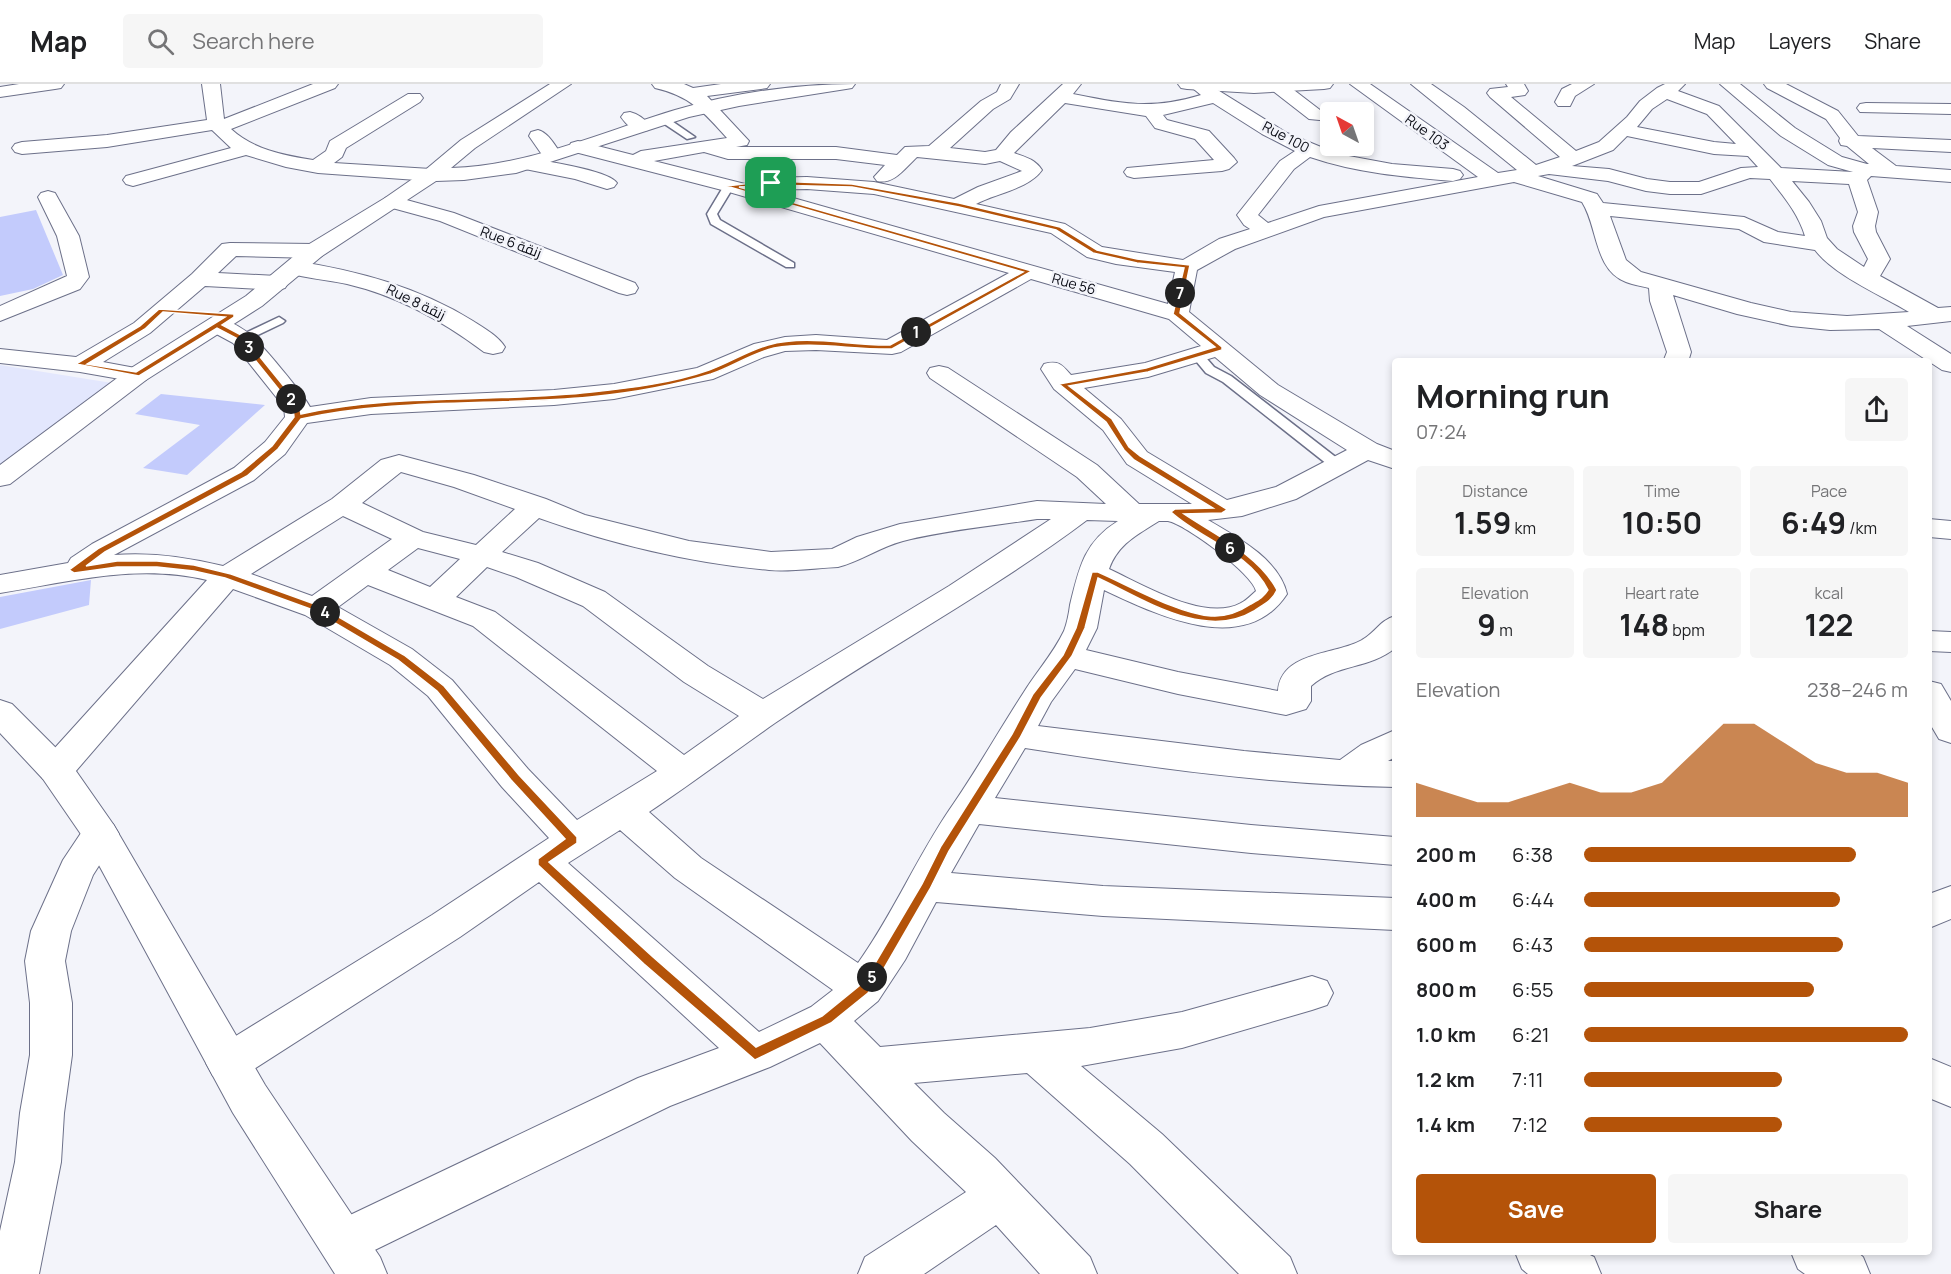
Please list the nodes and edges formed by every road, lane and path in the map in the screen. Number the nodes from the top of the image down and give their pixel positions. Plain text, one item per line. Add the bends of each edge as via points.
1 (55, 84) edge
2 (329, 84) edge
3 (562, 84) edge
4 (661, 84) edge
5 (761, 84) edge
6 (846, 84) edge
7 (1010, 84) edge
8 (1324, 84) edge
9 (1359, 84) edge
10 (1420, 84) edge
11 (1515, 84) edge
12 (1585, 84) edge
13 (1729, 84) edge
14 (1773, 84) edge
15 (1193, 85) edge
16 (1279, 87) junction
17 (1670, 88) edge
18 (784, 89) edge
19 (212, 90) edge
20 (1067, 90) edge
21 (0, 92) edge
22 (692, 93) junction
23 (1926, 93) dead end
24 (1216, 96) junction
25 (1440, 97) junction
26 (1796, 97) junction
27 (414, 98) dead end
28 (1465, 99) junction
29 (1751, 101) junction
30 (1564, 102) dead end
31 (1872, 103) dead end
32 (1490, 104) junction
33 (709, 107) junction
34 (1304, 107) junction
35 (1378, 107) junction
36 (270, 109) junction
37 (1947, 109) edge
38 (1152, 111) junction
39 (673, 113) junction
40 (1320, 116) edge
41 (1256, 121) junction
42 (579, 124) dead end
43 (218, 126) junction
44 (1624, 130) junction
45 (538, 136) dead end
46 (690, 137) dead end
47 (602, 138) junction
48 (1552, 141) junction
49 (1852, 141) junction
50 (1805, 142) junction
51 (1498, 143) junction
52 (1951, 146) edge
53 (578, 147) junction
54 (742, 147) junction
55 (1449, 147) junction
56 (22, 148) dead end
57 (247, 149) junction
58 (1308, 150) junction
59 (1752, 151) junction
60 (934, 152) junction
61 (552, 155) junction
62 (1002, 155) junction
63 (1573, 158) junction
64 (630, 159) junction
65 (899, 161) junction
66 (515, 163) junction
67 (318, 166) junction
68 (1134, 172) dead end
69 (1774, 172) junction
70 (1892, 173) junction
71 (1862, 174) junction
72 (431, 175) junction
73 (1515, 175) junction
74 (1951, 176) edge
75 (133, 180) dead end
76 (607, 183) dead end
77 (729, 186) junction
78 (874, 188) junction
79 (48, 197) dead end
80 (392, 202) junction
81 (959, 205) junction
82 (1596, 208) junction
83 (1266, 230) junction
84 (1821, 245) junction
85 (314, 251) junction
86 (790, 265) dead end
87 (1187, 267) junction
88 (295, 268) junction
89 (1029, 271) junction
90 (1866, 278) junction
91 (277, 283) junction
92 (1660, 284) junction
93 (197, 287) junction
94 (627, 288) dead end
95 (254, 301) junction
96 (162, 310) junction
97 (1177, 314) junction
98 (0, 315) edge
99 (1943, 315) edge
100 (1882, 320) junction
101 (279, 321) dead end
102 (230, 326) junction
103 (493, 347) dead end
104 (1208, 352) junction
105 (0, 356) edge
106 (1677, 358) edge
107 (80, 364) junction
108 (1951, 365) edge
109 (939, 373) dead end
110 (137, 375) junction
111 (298, 417) junction
112 (1367, 450) junction
113 (1392, 460) edge
114 (1337, 465) junction
115 (0, 478) edge
116 (536, 505) junction
117 (342, 506) junction
118 (1082, 510) junction
119 (1222, 510) junction
120 (1154, 512) junction
121 (1932, 528) edge
122 (1951, 530) edge
123 (413, 538) junction
124 (480, 555) junction
125 (74, 570) junction
126 (364, 572) junction
127 (1095, 574) junction
128 (227, 576) junction
129 (0, 584) edge
130 (434, 600) junction
131 (316, 608) junction
132 (1392, 630) edge
133 (1932, 641) edge
134 (1951, 642) edge
135 (1067, 656) junction
136 (1932, 697) edge
137 (0, 712) edge
138 (764, 715) junction
139 (1951, 730) edge
140 (1016, 735) junction
141 (1932, 735) edge
142 (1392, 744) edge
143 (56, 770) junction
144 (682, 772) junction
145 (1345, 774) junction
146 (1392, 774) edge
147 (626, 810) junction
148 (968, 810) junction
149 (99, 834) junction
150 (557, 851) junction
151 (1392, 851) edge
152 (926, 886) junction
153 (1951, 902) edge
154 (1932, 911) edge
155 (1392, 914) edge
156 (863, 989) junction
157 (1312, 993) dead end
158 (826, 1020) junction
159 (1035, 1053) junction
160 (755, 1054) junction
161 (228, 1063) junction
162 (869, 1067) junction
163 (1932, 1078) edge
164 (1951, 1088) edge
165 (1000, 1196) junction
166 (1543, 1255) edge
167 (1819, 1255) edge
168 (353, 1258) edge
169 (15, 1274) edge
170 (882, 1274) edge
171 (1073, 1274) edge
172 (1273, 1274) edge
173 (1577, 1274) edge
174 (1846, 1274) edge

1 - 21 street
2 - 36 street
3 - 72 street via 468,144
4 - 22 street
5 - 22 street
6 - 18 street
7 - 60 street via 1004,95
8 - 16 street
9 - 35 street, Rue 103
10 - 25 street
11 - 32 street via 1519,91
12 - 30 street via 1568,93
13 - 29 street
14 - 26 street
15 - 16 street
15 - 24 street, Rue 100
16 - 34 street
17 - 44 street via 1646,105
17 - 59 street via 1709,108
18 - 33 street
19 - 36 street
19 - 43 street via 210,109
20 - 38 street via 1135,110
20 - 62 street
22 - 33 street
23 - 37 street
24 - 38 street
24 - 41 street, Rue 100
25 - 28 street
25 - 35 street
26 - 29 street
26 - 49 street via 1833,115
27 - 67 street via 337,145 335,153
28 - 32 street
28 - 32 street via 1484,94
28 - 51 street
29 - 50 street
31 - 37 street
32 - 48 street via 1515,109
33 - 39 street
33 - 54 street
34 - 40 street
34 - 41 street
35 - 55 street, Rue 103 via 1400,112
36 - 43 street
38 - 68 street via 1161,124 1202,135 1227,162
39 - 46 lane
39 - 47 street via 635,122
41 - 58 street, Rue 100
42 - 47 street
43 - 56 street
43 - 57 street via 229,139
44 - 59 street via 1714,148
44 - 63 street via 1606,146
45 - 61 street
47 - 53 street
48 - 51 street
48 - 63 street
49 - 50 street
49 - 52 street
49 - 70 street
50 - 71 street
51 - 55 street
51 - 73 street
53 - 61 street
53 - 64 street, Rue 56
54 - 64 street via 720,152 708,146
54 - 65 street
55 - 73 street, Rue 103
57 - 67 street via 294,165
57 - 75 street
58 - 73 street, Rue 100 via 1400,171
58 - 83 street via 1287,165 1247,216
59 - 69 street
60 - 62 street via 985,158
60 - 65 street via 912,152
61 - 66 street
62 - 81 street via 1032,170 1028,176
63 - 73 street
64 - 77 street, Rue 56
65 - 78 street
66 - 72 street via 464,174
66 - 76 street
67 - 72 street
69 - 71 street
69 - 73 street via 1737,174 1701,188 1646,186 1609,175
69 - 84 street via 1806,213
70 - 71 street
70 - 74 street
71 - 90 street via 1868,212 1865,232 1879,259
72 - 80 street
73 - 82 street via 1588,198
73 - 83 street via 1331,209
77 - 78 street via 807,183
77 - 86 lane via 712,214 715,222
77 - 89 street, Rue 56
78 - 81 street
79 - 98 street via 70,239 78,278
80 - 85 street
80 - 94 street, Rue 6 زنقة via 447,217
81 - 87 street via 1058,228 1095,252
82 - 84 street via 1744,223 1772,237
82 - 92 street via 1619,268 1633,277
83 - 87 street via 1227,244
84 - 90 street
85 - 88 street
85 - 93 street via 230,249
87 - 97 street
88 - 91 street
88 - 103 street, Rue 8 زنقة via 393,289 471,330
89 - 97 street, Rue 56
89 - 111 street via 892,347 790,344 770,347 710,372 643,387 590,394 393,403 338,408
90 - 99 street
91 - 93 street
91 - 95 street
92 - 100 street via 1799,320
92 - 106 street via 1679,352
93 - 95 street
93 - 96 street
95 - 102 street
96 - 102 street
96 - 107 street via 142,328
97 - 104 street, Rue 56
99 - 100 street
100 - 108 street
101 - 102 lane
102 - 110 street
102 - 111 street via 297,406
104 - 112 street, Rue 56
104 - 114 lane via 1210,370
104 - 119 street via 1148,370 1058,377 1109,421 1137,458
105 - 107 street
107 - 110 street
109 - 120 street
110 - 115 street
111 - 125 street via 275,448 244,474 102,550
112 - 113 street, Rue 56
112 - 114 street
114 - 119 street via 1286,493
116 - 117 street via 399,463
116 - 118 street via 575,521 688,550 771,561 838,558 884,537 951,523 1037,510
116 - 124 street
117 - 123 street
117 - 128 street
118 - 120 street
118 - 138 street via 960,593
119 - 120 street
120 - 127 street via 1114,536 1097,560
120 - 127 street via 1256,567 1271,586 1272,594 1246,612 1228,618 1202,618
121 - 122 street
123 - 124 street
123 - 126 street
124 - 130 street
124 - 138 street via 594,599 696,674
125 - 128 street via 157,564
125 - 129 street
126 - 130 street
126 - 131 street
127 - 135 street via 1081,628
128 - 131 street
128 - 143 street
130 - 144 street via 484,619
131 - 150 street via 401,657 440,688 515,778
132 - 135 street via 1374,647 1308,671 1295,682 1294,701 1286,705
133 - 134 street
135 - 140 street
136 - 139 street
137 - 143 street
138 - 144 street
139 - 141 street
140 - 145 street via 1082,746
140 - 148 street
142 - 145 street
143 - 149 street
144 - 147 street
145 - 146 street
147 - 150 street
147 - 156 street via 688,868
148 - 151 street
148 - 152 street
149 - 161 street
149 - 169 street via 76,870 51,931 45,961 51,1003 51,1055 38,1162
150 - 160 street via 648,961
150 - 161 street
152 - 155 street via 1103,901
152 - 156 street
153 - 154 street
156 - 158 street
157 - 159 street via 1248,1014 1162,1034
158 - 160 street
158 - 162 street
159 - 162 street
159 - 172 street via 1146,1149
160 - 168 street via 654,1092
161 - 168 street
162 - 165 street
163 - 164 street
165 - 170 street
165 - 171 street
166 - 173 street
167 - 174 street

